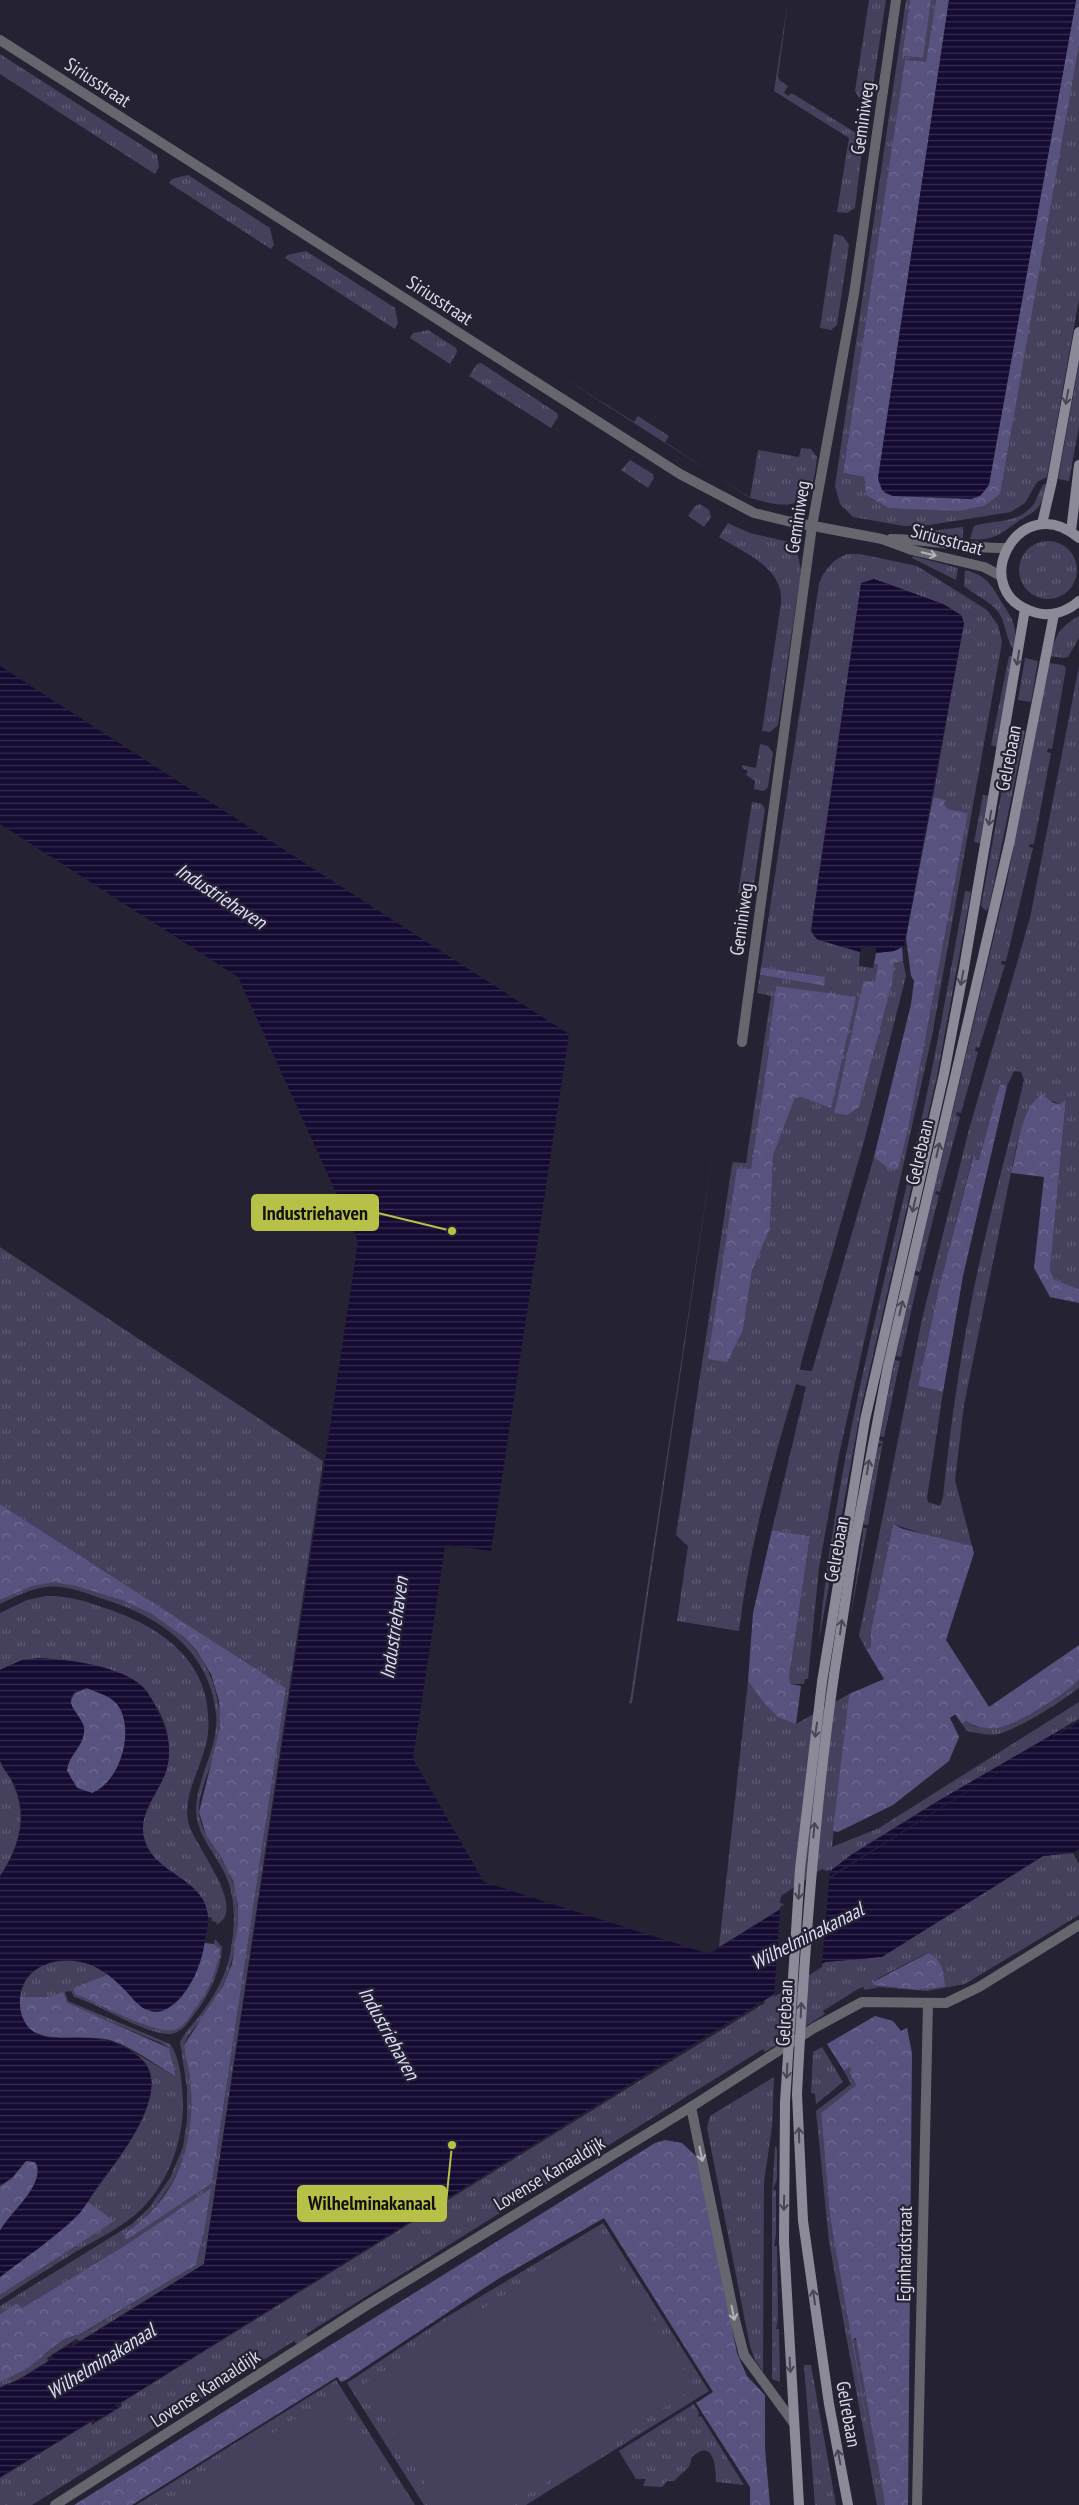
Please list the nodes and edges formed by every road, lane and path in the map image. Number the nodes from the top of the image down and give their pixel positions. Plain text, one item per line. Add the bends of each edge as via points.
1 (896, 0) edge
2 (0, 40) edge
3 (1079, 332) edge
4 (1079, 465) edge
5 (1042, 524) junction
6 (812, 526) junction
7 (1075, 535) edge
8 (882, 539) junction
9 (1007, 548) junction
10 (1001, 576) junction
11 (1079, 600) edge
12 (1025, 610) junction
13 (1054, 614) junction
14 (742, 1042) dead end
15 (1079, 1925) edge
16 (928, 2003) junction
17 (691, 2106) junction
18 (793, 2422) junction
19 (54, 2505) edge
20 (800, 2505) edge
21 (848, 2505) edge
22 (917, 2505) edge

1 - 6 street, Geminiweg via 854,294
2 - 6 street, Siriusstraat via 680,474 754,513
3 -> 5 street
4 - 7 street
5 - 7 street via 1058,525
5 - 9 street via 1016,536
6 - 8 street, Siriusstraat
6 - 14 street, Geminiweg
8 - 9 street, Siriusstraat
8 -> 10 street, Siriusstraat via 912,550 984,567
9 - 10 street
10 - 12 street via 1010,595
11 - 13 street via 1065,611
12 - 13 street
12 -> 18 street, Gelrebaan, bridge via 944,1074 865,1420 822,1682 800,1869 786,2102 784,2242
21 -> 13 street, Gelrebaan, bridge via 829,2404 803,2220 797,2094 816,1804 853,1554 888,1366 1008,849
15 - 16 street, Lovense Kanaaldijk via 979,1987 946,2003
16 - 17 street, Lovense Kanaaldijk via 862,2002 814,2028
16 - 22 street, Eginhardstraat
17 -> 18 street via 744,2354
17 - 19 street, Lovense Kanaaldijk via 367,2305
18 - 20 street, Gelrebaan

